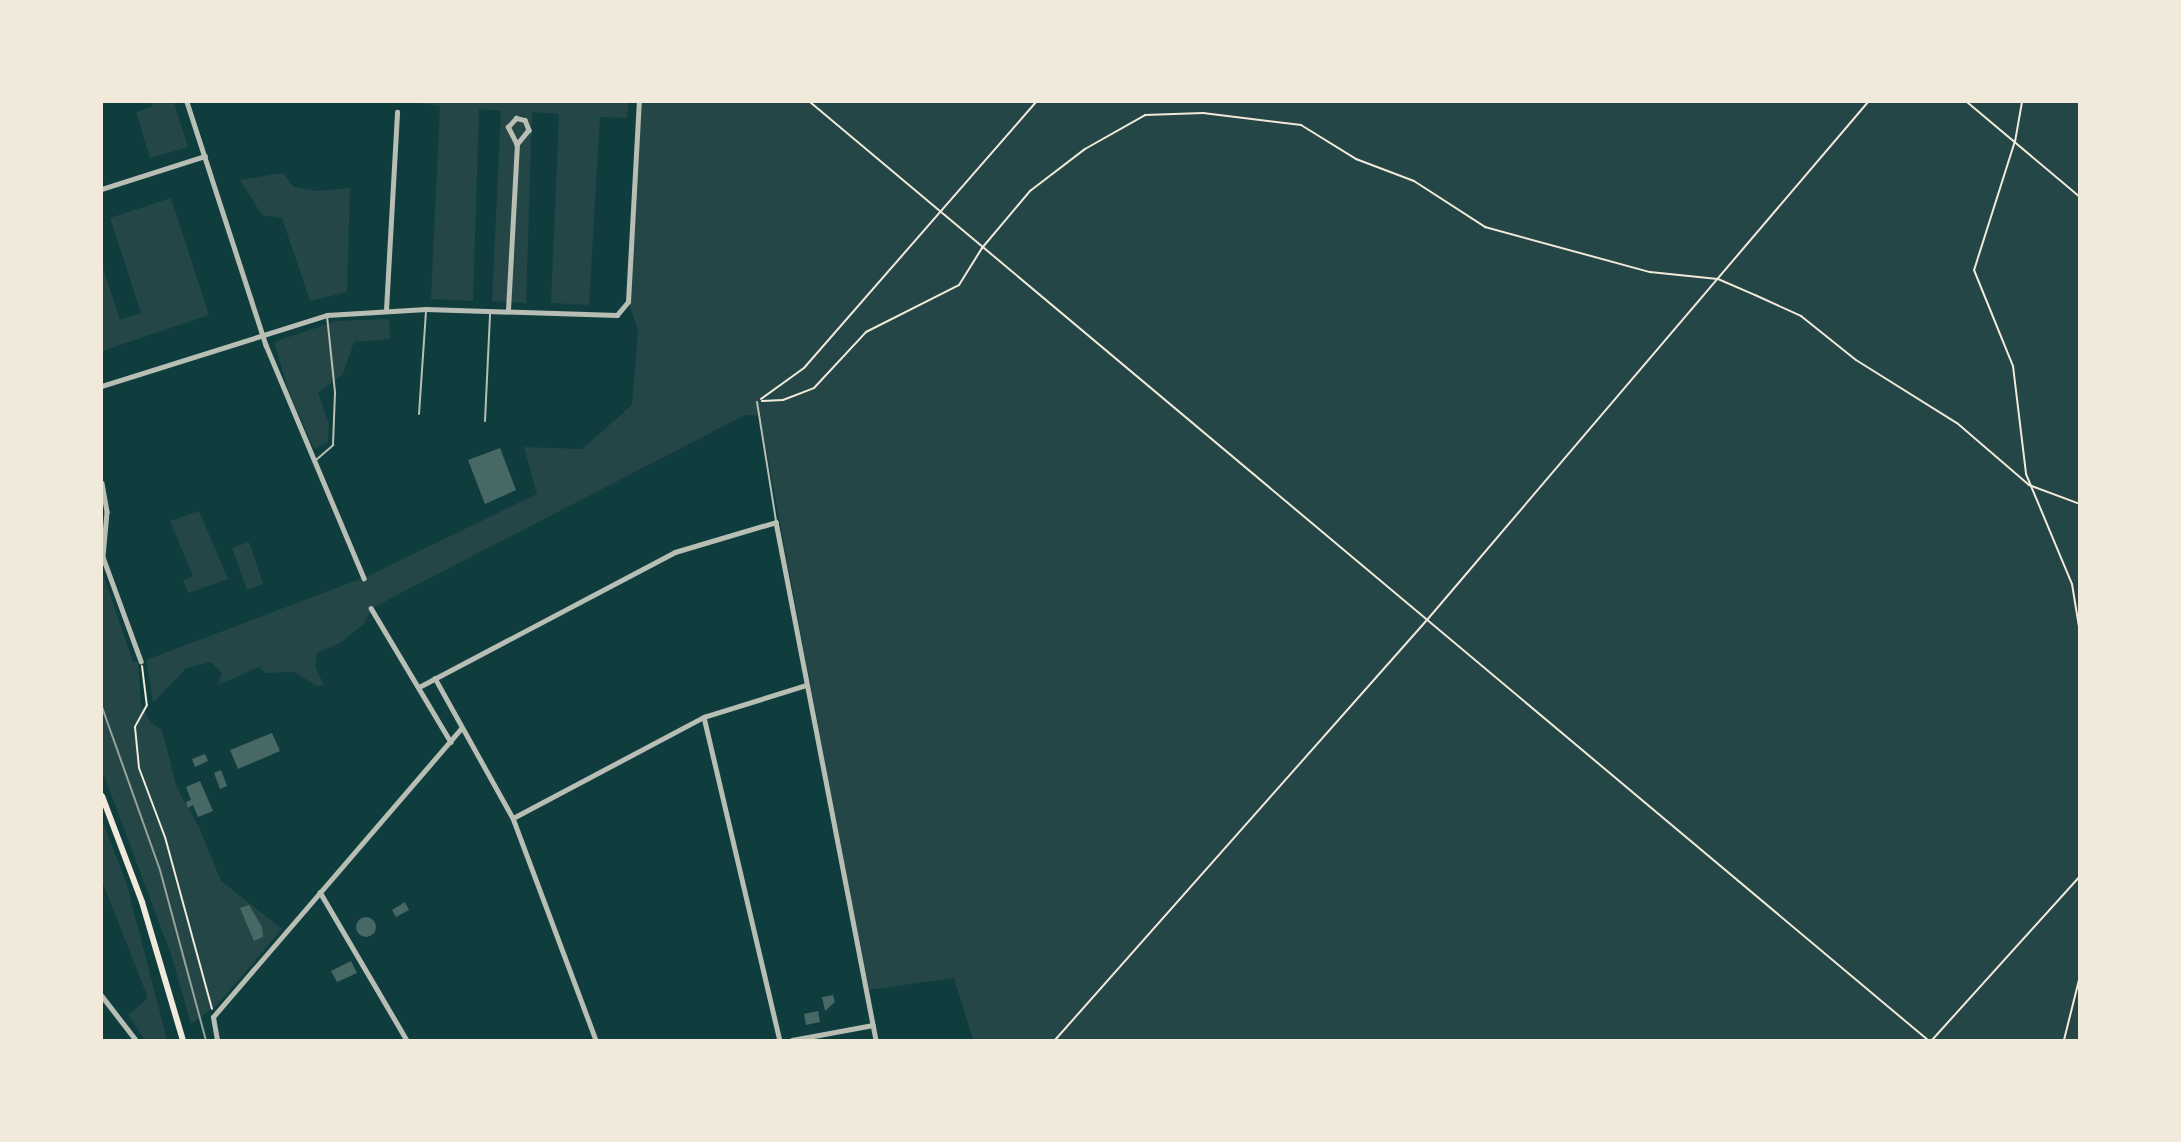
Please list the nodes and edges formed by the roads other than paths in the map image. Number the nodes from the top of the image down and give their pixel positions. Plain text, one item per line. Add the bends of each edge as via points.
1 (187, 102) edge
2 (639, 102) edge
3 (397, 112) dead end
4 (517, 145) junction
5 (205, 156) junction
6 (102, 189) edge
7 (426, 309) junction
8 (491, 309) junction
9 (386, 310) junction
10 (508, 310) junction
11 (327, 315) junction
12 (262, 333) junction
13 (102, 386) edge
14 (757, 401) road end
15 (419, 414) dead end
16 (485, 421) dead end
17 (313, 462) junction
18 (102, 483) edge
19 (776, 522) junction
20 (364, 578) dead end
21 (371, 608) dead end
22 (141, 661) road end
23 (435, 678) junction
24 (806, 685) junction
25 (419, 687) junction
26 (704, 716) junction
27 (461, 729) junction
28 (451, 742) junction
29 (102, 796) edge
30 (513, 818) junction
31 (320, 892) junction
32 (102, 996) edge
33 (873, 1025) junction
34 (136, 1041) edge
35 (183, 1041) edge
36 (218, 1041) edge
37 (407, 1041) edge
38 (596, 1041) edge
39 (780, 1041) edge
40 (792, 1041) edge
41 (876, 1041) edge

1 - 5 street
2 - 10 street via 624,310 617,315
3 - 9 street
4 - 4 street via 529,130 522,118 512,120 508,127
4 - 10 street
5 - 6 street
5 - 12 street
7 - 8 street
7 - 9 street
7 - 15 lane
8 - 10 street
8 - 16 lane
9 - 11 street
11 - 12 street
11 - 17 lane via 335,392 332,445
12 - 13 street
12 - 17 street
14 - 19 lane
17 - 20 street
18 - 22 street via 107,512 103,557
19 - 23 street via 675,552
19 - 24 street
21 - 25 street
23 - 25 street
23 - 27 street
24 - 26 street
24 - 33 street
25 - 28 street
26 - 30 street
26 - 39 street
27 - 28 street
27 - 30 street
28 - 31 street
29 - 35 main road via 142,902
30 - 38 street
31 - 36 street via 213,1017
31 - 37 street
32 - 34 street
33 - 40 street
33 - 41 street

